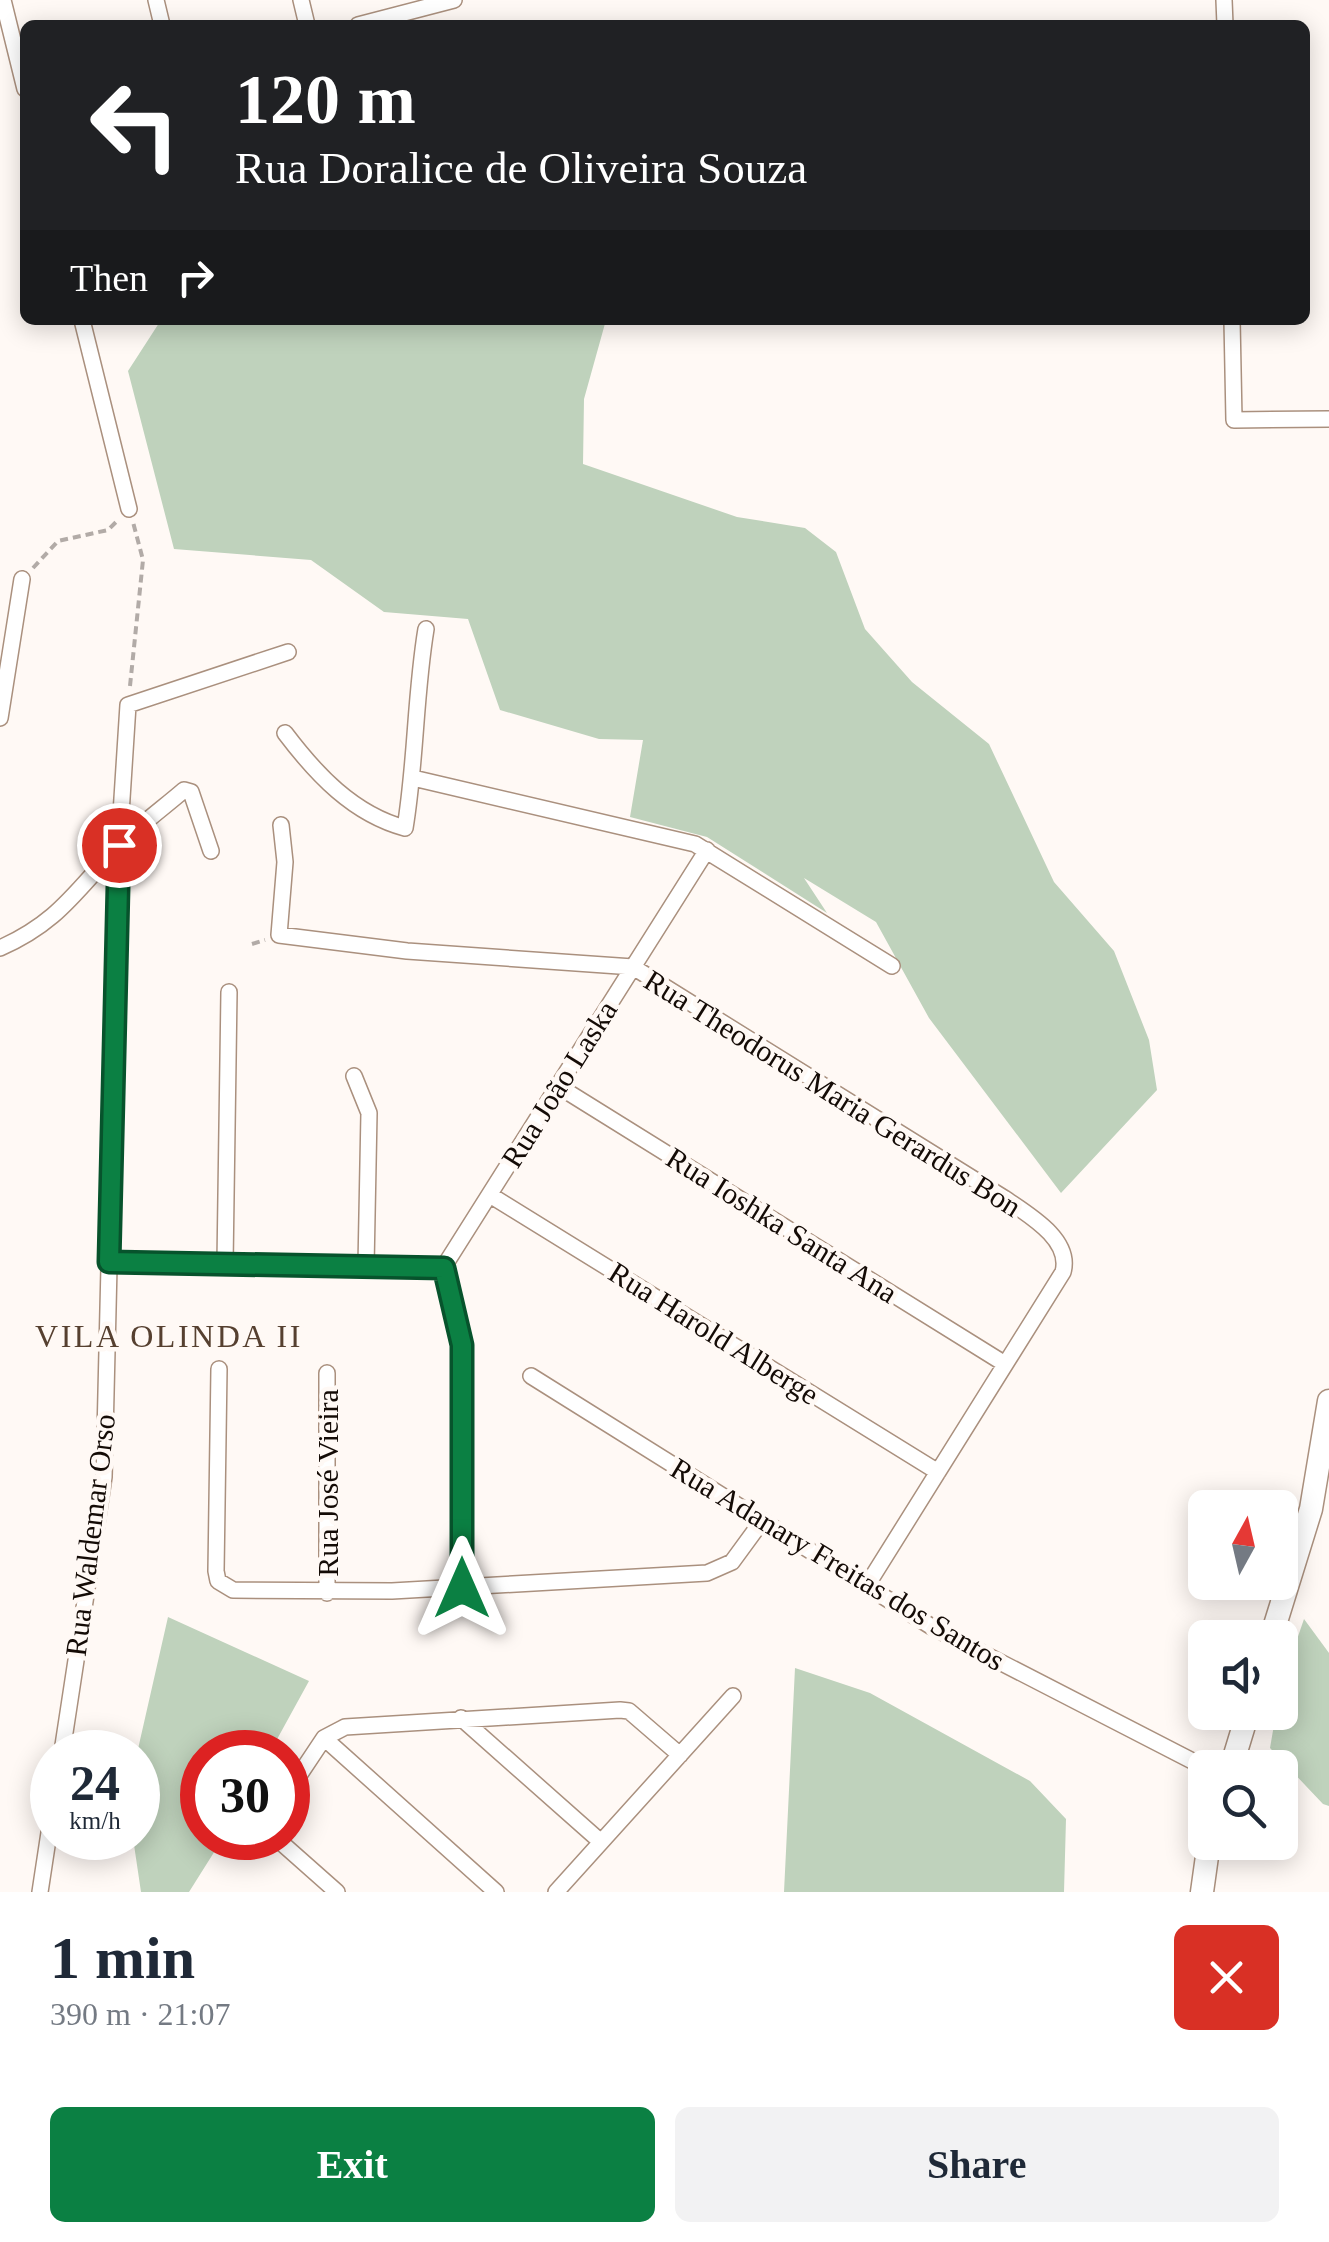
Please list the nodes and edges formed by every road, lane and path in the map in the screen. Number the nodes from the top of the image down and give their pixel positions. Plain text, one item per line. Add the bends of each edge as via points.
1 (3, 0) edge
2 (454, 0) edge
3 (377, 20) edge
4 (20, 69) edge
5 (83, 325) edge
6 (1232, 325) edge
7 (1329, 419) edge
8 (129, 510) joint
9 (108, 530) dead end
10 (22, 580) joint
11 (426, 630) dead end
12 (288, 652) dead end
13 (128, 706) junction
14 (0, 718) edge
15 (285, 732) dead end
16 (414, 778) junction
17 (281, 825) dead end
18 (119, 845) junction
19 (707, 850) junction
20 (211, 851) dead end
21 (0, 948) edge
22 (892, 966) dead end
23 (633, 967) junction
24 (229, 992) dead end
25 (354, 1076) dead end
26 (558, 1086) junction
27 (490, 1194) junction
28 (109, 1262) junction
29 (225, 1264) junction
30 (366, 1266) junction
31 (444, 1268) junction
32 (1005, 1364) junction
33 (220, 1369) dead end
34 (327, 1373) dead end
35 (531, 1376) dead end
36 (1329, 1401) edge
37 (938, 1472) junction
38 (762, 1521) junction
39 (866, 1587) junction
40 (462, 1588) junction
41 (328, 1593) junction
42 (1277, 1620) edge
43 (733, 1696) dead end
44 (461, 1718) junction
45 (65, 1730) edge
46 (324, 1738) junction
47 (680, 1755) junction
48 (310, 1759) edge
49 (1188, 1759) edge
50 (601, 1842) junction
51 (45, 1860) edge
52 (301, 1860) edge
53 (1207, 1860) edge
54 (40, 1892) edge
55 (337, 1892) edge
56 (496, 1892) edge
57 (556, 1892) edge
58 (1202, 1892) edge

1 - 4 street
2 - 3 street
5 - 8 street
6 - 7 street via 1234,420
8 - 13 path via 143,560
9 - 10 path via 58,542
10 - 14 street
11 - 16 street
12 - 13 street
13 - 18 street, Rua Waldemar Orso
15 - 16 street via 340,793 390,824 404,828
16 - 19 street
17 - 23 street, Rua Theodorus Maria Gerardus Bon via 286,862 278,935
18 - 20 street via 188,789
18 - 21 street via 61,911
18 - 28 street, Rua Waldemar Orso
19 - 22 street
19 - 23 street, Rua João Laska
23 - 26 street, Rua João Laska
23 - 32 street, Rua Theodorus Maria Gerardus Bon via 1049,1232 1064,1254 1063,1272
24 - 29 street
25 - 30 street via 368,1113
26 - 27 street, Rua João Laska
26 - 32 street, Rua Ioshka Santa Ana
27 - 31 street, Rua João Laska
27 - 37 street, Rua Harold Alberge
28 - 29 street
28 - 45 street, Rua Waldemar Orso via 104,1477
29 - 30 street
30 - 31 street
31 - 40 street via 462,1345
32 - 37 street
33 - 41 street via 218,1581 233,1590
34 - 41 street, Rua José Vieira
35 - 38 street, Rua Adanary Freitas dos Santos
36 - 42 main road via 1311,1510
37 - 39 street
38 - 39 street, Rua Adanary Freitas dos Santos
38 - 40 street via 732,1562 707,1573
39 - 49 street, Rua Adanary Freitas dos Santos
40 - 41 street
43 - 47 street
44 - 46 street via 345,1727
44 - 47 street via 620,1710
44 - 50 street
46 - 48 street
46 - 56 street
47 - 50 street
50 - 57 street
51 - 54 street
52 - 55 street
53 - 58 main road

